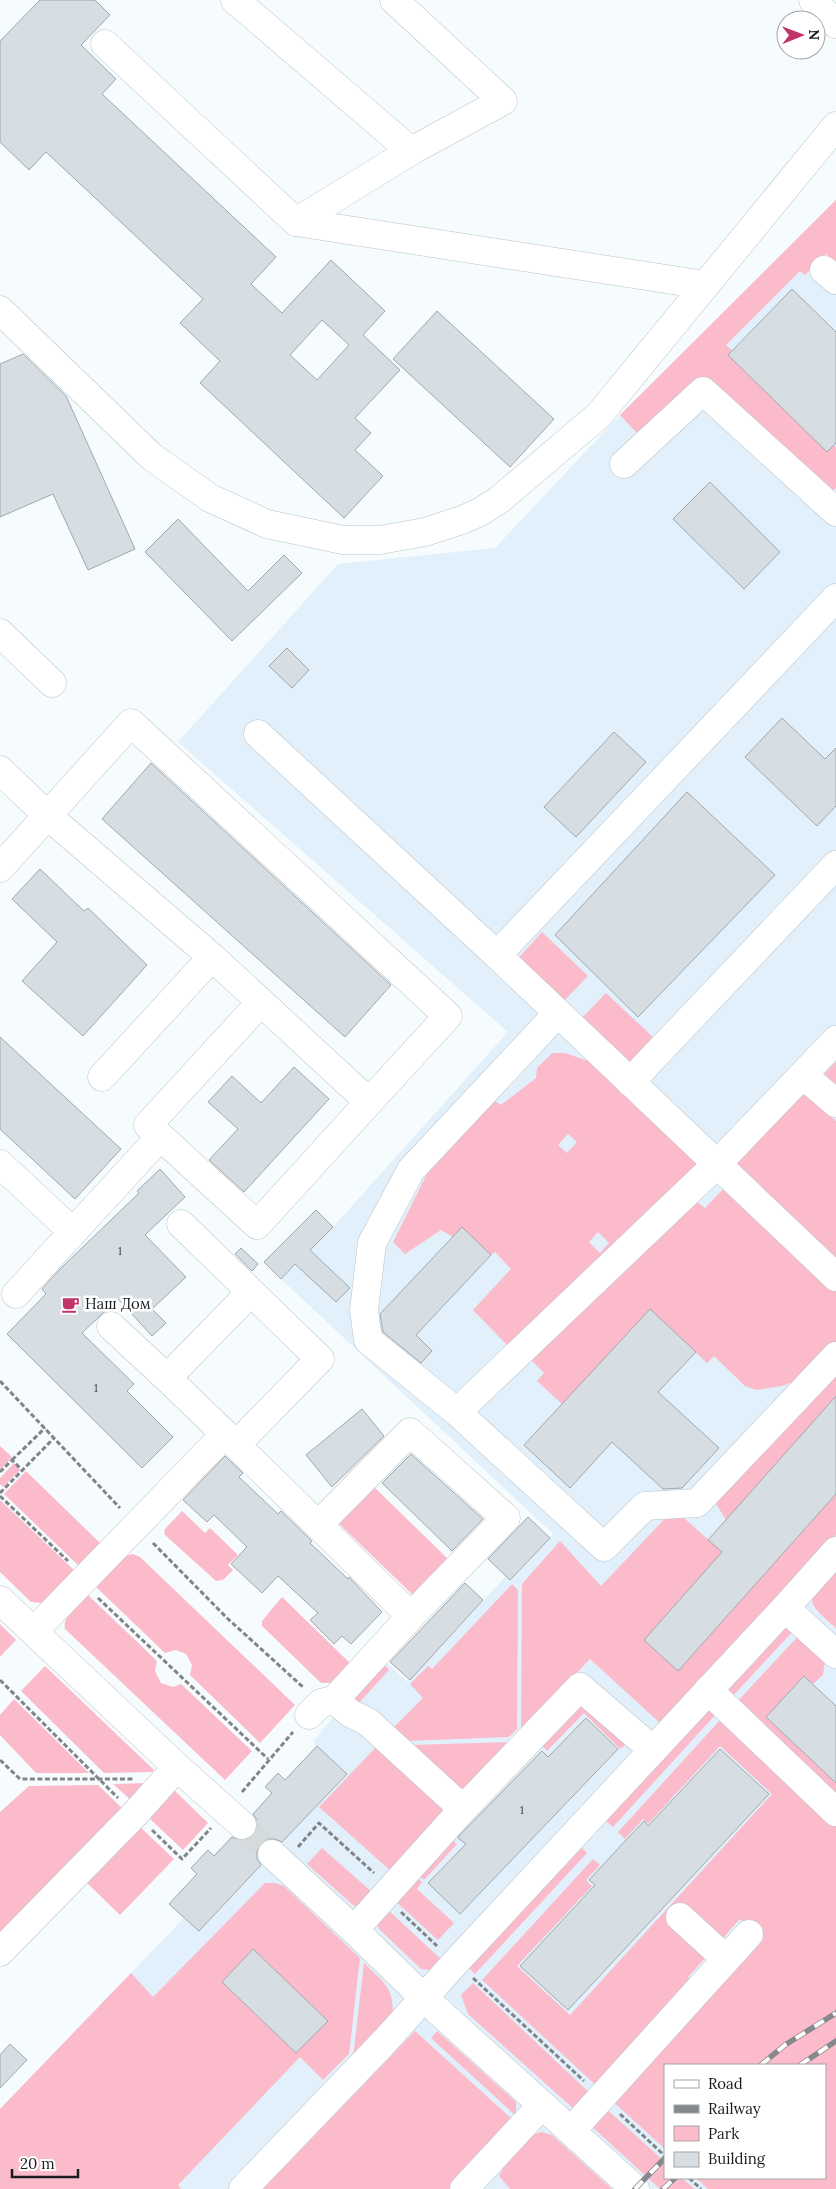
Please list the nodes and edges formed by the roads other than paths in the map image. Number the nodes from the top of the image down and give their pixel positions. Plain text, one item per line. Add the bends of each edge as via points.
1 (235, 0) edge
2 (394, 0) edge
3 (813, 0) edge
4 (836, 24) edge
5 (106, 44) dead end
6 (836, 126) edge
7 (411, 150) junction
8 (296, 222) junction
9 (705, 285) junction
10 (0, 310) edge
11 (624, 464) dead end
12 (836, 512) edge
13 (836, 598) edge
14 (0, 633) edge
15 (52, 683) dead end
16 (258, 734) dead end
17 (0, 770) edge
18 (48, 816) junction
19 (836, 865) edge
20 (0, 868) edge
21 (497, 955) junction
22 (212, 957) junction
23 (261, 1002) junction
24 (558, 1013) junction
25 (836, 1040) edge
26 (803, 1075) junction
27 (102, 1077) dead end
28 (630, 1082) junction
29 (369, 1102) junction
30 (836, 1103) edge
31 (160, 1136) junction
32 (0, 1164) edge
33 (717, 1164) junction
34 (181, 1224) dead end
35 (73, 1232) junction
36 (836, 1277) edge
37 (251, 1292) junction
38 (16, 1294) dead end
39 (111, 1326) dead end
40 (836, 1356) edge
41 (167, 1378) junction
42 (457, 1412) junction
43 (231, 1440) junction
44 (318, 1525) junction
45 (836, 1551) edge
46 (0, 1600) edge
47 (785, 1608) junction
48 (411, 1616) junction
49 (34, 1631) junction
50 (836, 1654) edge
51 (708, 1690) junction
52 (653, 1750) junction
53 (172, 1773) junction
54 (463, 1810) junction
55 (235, 1811) tunnel mouth
56 (836, 1812) edge
57 (277, 1859) tunnel mouth
58 (680, 1917) dead end
59 (354, 1930) junction
60 (749, 1934) dead end
61 (0, 1952) edge
62 (726, 1959) junction
63 (425, 1999) junction
64 (542, 2105) junction
65 (571, 2131) junction
66 (243, 2189) edge
67 (464, 2189) edge
68 (634, 2189) edge

1 - 7 lane
2 - 7 lane via 503,101
3 - 4 lane
5 - 8 lane
6 - 9 lane
7 - 8 lane
8 - 9 lane
9 - 10 lane via 598,415 499,500 480,512 433,530 360,541 267,524 210,498 152,457
11 - 12 lane via 704,391
13 - 21 lane
14 - 15 lane
16 - 21 lane
17 - 18 lane
18 - 20 lane
18 - 22 lane
18 - 29 lane via 131,723 448,1016
19 - 28 lane
21 - 24 lane
22 - 23 lane
22 - 27 lane
23 - 29 lane
23 - 31 lane via 148,1125
24 - 28 lane
24 - 42 lane via 412,1170 372,1243 364,1310 368,1340
25 - 26 lane
26 - 30 lane
26 - 33 lane
28 - 33 lane
29 - 31 lane via 257,1225
31 - 35 lane
32 - 35 lane
33 - 36 lane
33 - 42 lane
34 - 37 lane
35 - 38 lane
37 - 41 lane
37 - 43 lane via 320,1359
39 - 41 lane
40 - 42 lane via 697,1503 645,1506 604,1547
41 - 43 lane
43 - 44 lane
43 - 49 lane via 136,1526
44 - 48 lane
44 - 48 lane via 410,1432 506,1518
45 - 47 lane
46 - 49 lane
47 - 50 lane
47 - 51 lane
48 - 54 lane via 321,1706 350,1713 368,1722
49 - 53 lane
51 - 52 lane
51 - 56 lane
52 - 54 lane via 580,1687
52 - 63 lane
53 - 55 lane
53 - 61 lane
54 - 59 lane
57 - 59 lane
58 - 62 lane
59 - 63 lane
60 - 62 lane
62 - 65 lane
63 - 64 lane
63 - 66 lane
64 - 65 lane
64 - 67 lane
65 - 68 lane

